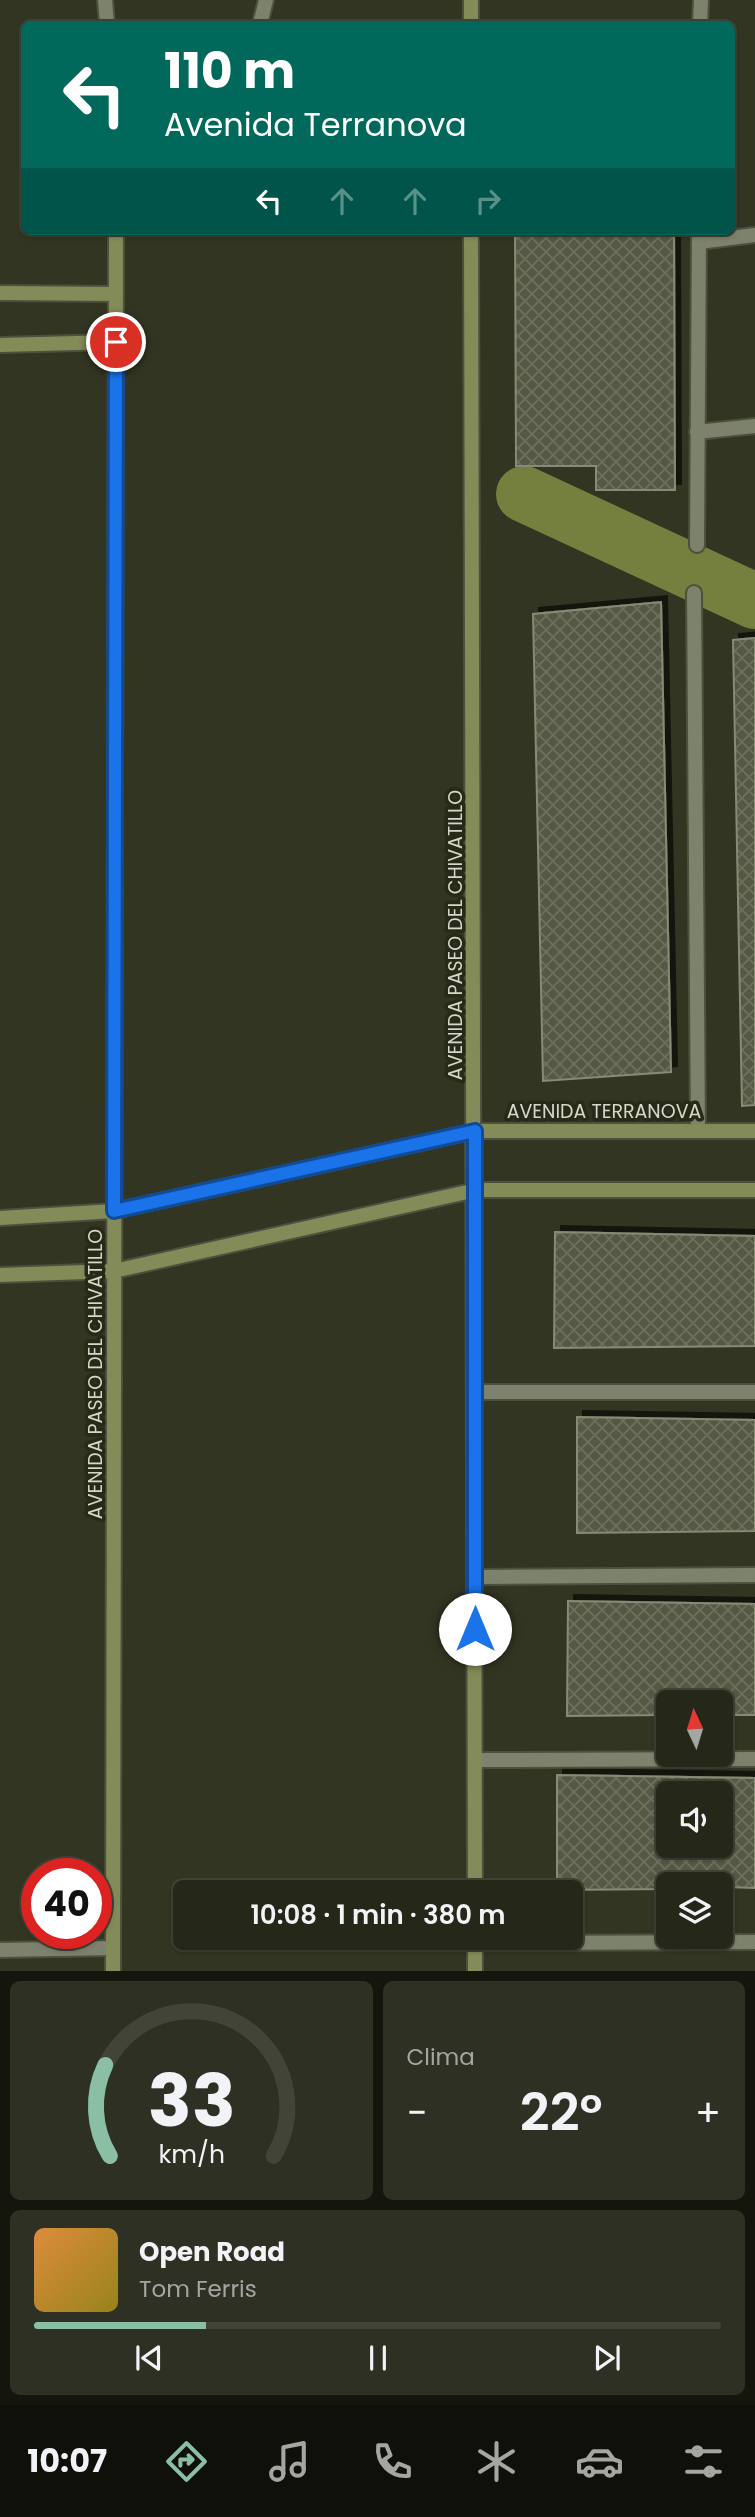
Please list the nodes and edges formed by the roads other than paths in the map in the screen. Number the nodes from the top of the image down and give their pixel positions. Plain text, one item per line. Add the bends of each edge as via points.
1 (105, 0) edge
2 (266, 0) edge
3 (471, 0) edge
4 (701, 0) edge
5 (107, 21) edge
6 (261, 21) edge
7 (471, 21) edge
8 (700, 21) edge
9 (116, 235) edge
10 (471, 235) edge
11 (755, 235) edge
12 (699, 236) edge
13 (0, 293) edge
14 (116, 294) junction
15 (116, 342) junction
16 (0, 345) edge
17 (755, 426) edge
18 (697, 432) junction
19 (696, 545) dead end
20 (694, 593) dead end
21 (475, 1131) junction
22 (698, 1131) junction
23 (755, 1131) edge
24 (476, 1190) junction
25 (755, 1190) edge
26 (114, 1211) junction
27 (0, 1217) edge
28 (114, 1271) junction
29 (0, 1275) edge
30 (476, 1392) junction
31 (755, 1392) edge
32 (755, 1575) edge
33 (475, 1577) junction
34 (755, 1759) edge
35 (475, 1760) junction
36 (475, 1880) edge
37 (583, 1941) edge
38 (755, 1942) edge
39 (113, 1948) junction
40 (0, 1950) edge
41 (475, 1950) edge
42 (113, 1971) edge
43 (475, 1971) edge

1 - 5 street
2 - 6 street
3 - 7 street
4 - 8 street
9 - 14 street, AVENIDA PASEO DEL CHIVATILLO
10 - 21 street, AVENIDA PASEO DEL CHIVATILLO
11 - 12 street
12 - 18 street
13 - 14 street
14 - 15 street, AVENIDA PASEO DEL CHIVATILLO
15 - 16 street
15 - 26 street, AVENIDA PASEO DEL CHIVATILLO
17 - 18 street
18 - 19 street
20 - 22 street
21 - 22 street, AVENIDA TERRANOVA
21 - 24 street, AVENIDA PASEO DEL CHIVATILLO
21 - 26 street, AVENIDA TERRANOVA
22 - 23 street, AVENIDA TERRANOVA
24 - 25 street
24 - 28 street
24 - 30 street, AVENIDA PASEO DEL CHIVATILLO
26 - 27 street, AVENIDA TERRANOVA
26 - 28 street, AVENIDA PASEO DEL CHIVATILLO
28 - 29 street
28 - 39 street, AVENIDA PASEO DEL CHIVATILLO
30 - 31 street
30 - 33 street, AVENIDA PASEO DEL CHIVATILLO
32 - 33 street
33 - 35 street, AVENIDA PASEO DEL CHIVATILLO
34 - 35 street
35 - 36 street, AVENIDA PASEO DEL CHIVATILLO
37 - 38 street
39 - 40 street
39 - 42 street, AVENIDA PASEO DEL CHIVATILLO
41 - 43 street

